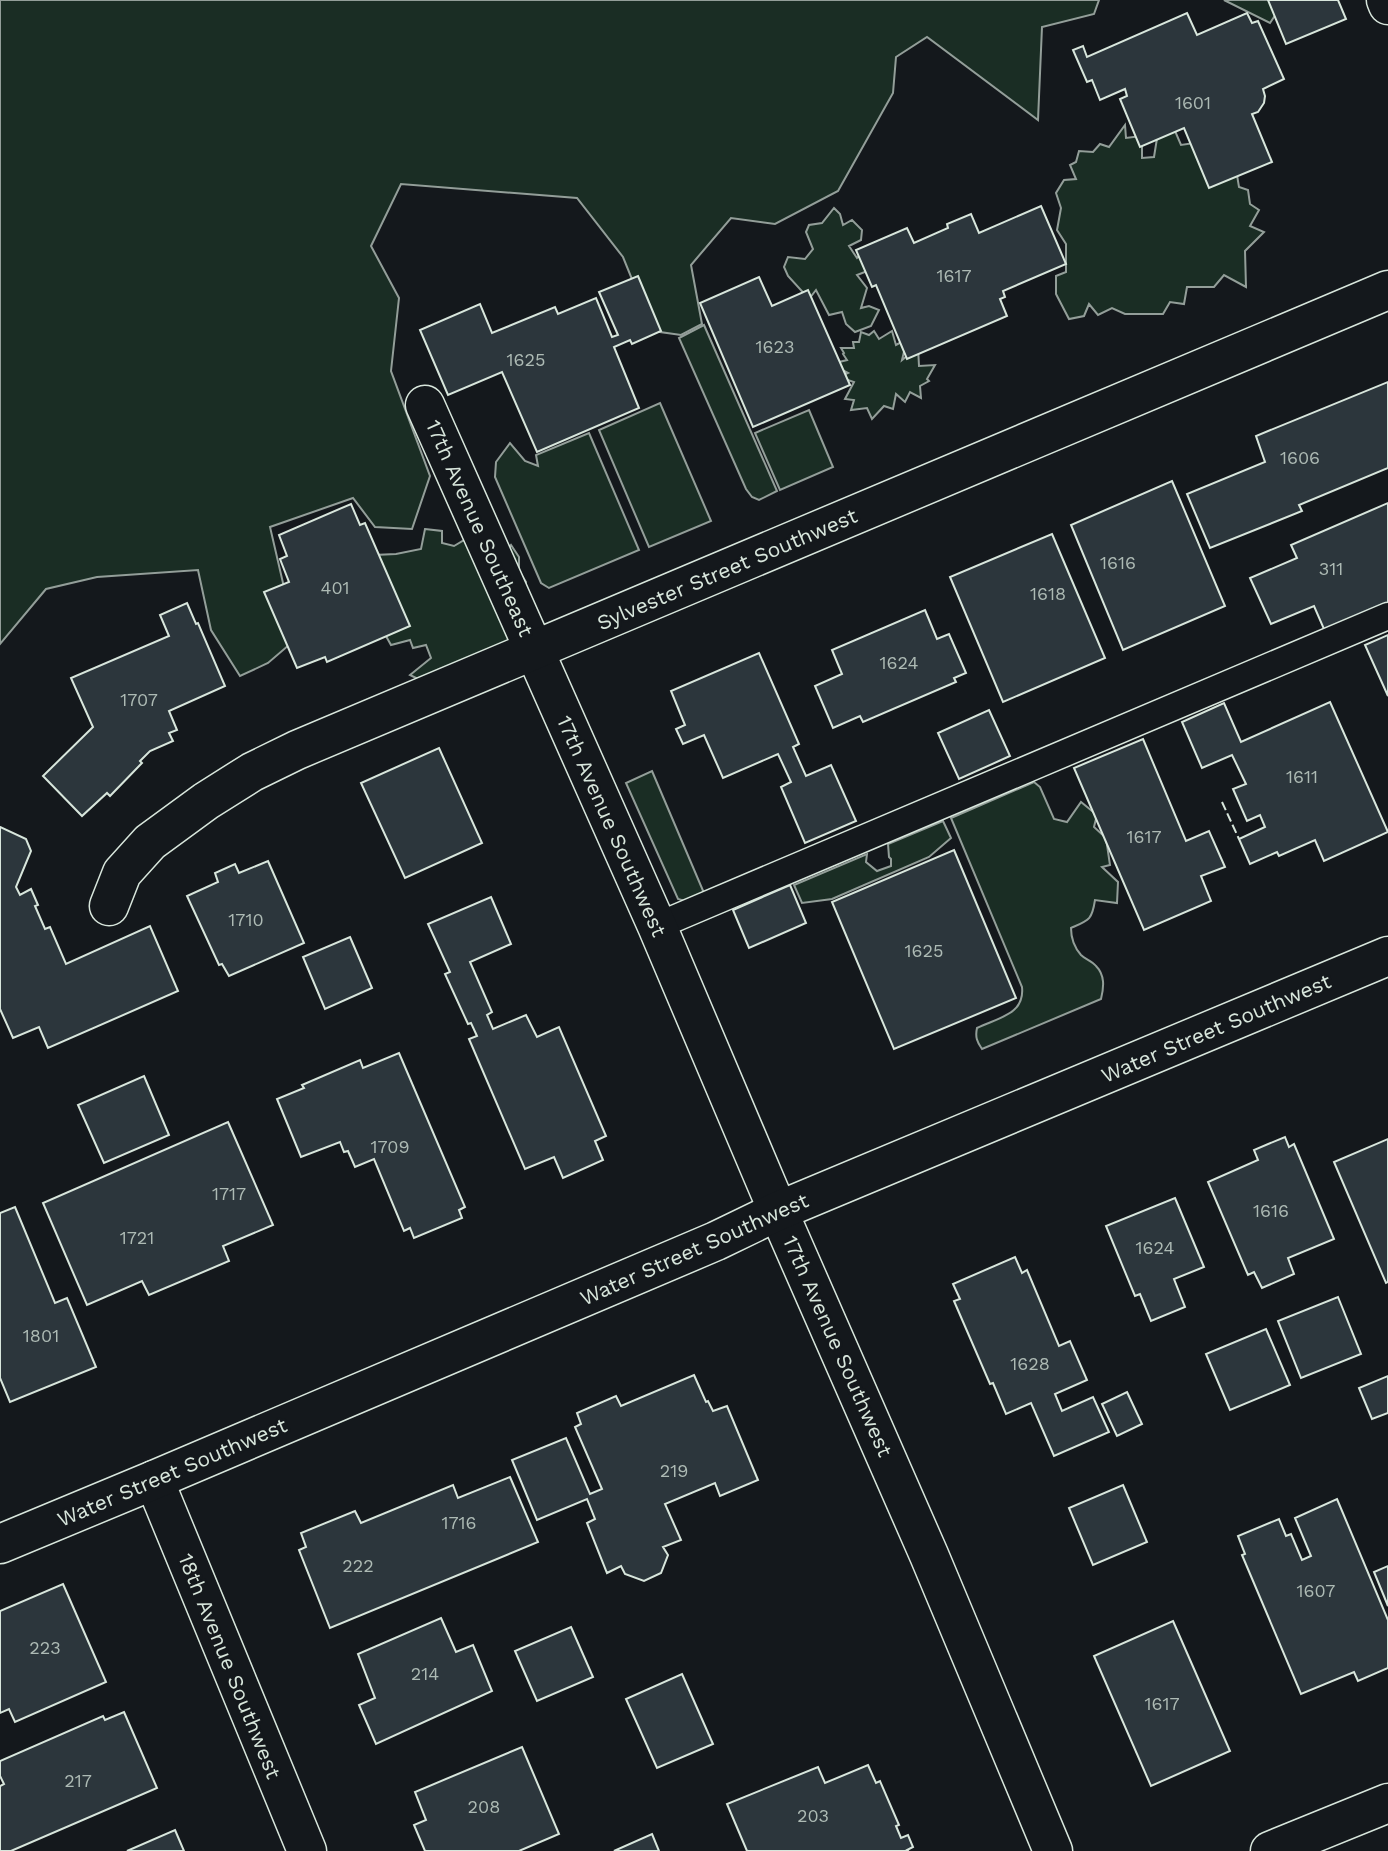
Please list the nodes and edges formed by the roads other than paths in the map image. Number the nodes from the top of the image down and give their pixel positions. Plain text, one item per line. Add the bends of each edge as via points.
1 (1388, 290) edge
2 (425, 405) dead end
3 (1388, 616) edge
4 (535, 651) junction
5 (109, 906) dead end
6 (657, 926) junction
7 (1388, 956) edge
8 (778, 1211) junction
9 (154, 1480) junction
10 (0, 1544) edge
11 (1388, 1803) edge
12 (307, 1851) edge
13 (1053, 1851) edge
14 (1270, 1851) edge

1 - 4 street, Sylvester Street Southwest
2 - 4 street, 17th Avenue Southeast
3 - 6 lane
4 - 5 street, Sylvester Street Southwest via 251,772 150,842 121,873
4 - 6 street, 17th Avenue Southwest
6 - 8 street, 17th Avenue Southwest
7 - 8 street, Water Street Southwest
8 - 9 street, Water Street Southwest
8 - 13 street, 17th Avenue Southwest
9 - 10 street, Water Street Southwest
9 - 12 street, 18th Avenue Southwest
11 - 14 street

